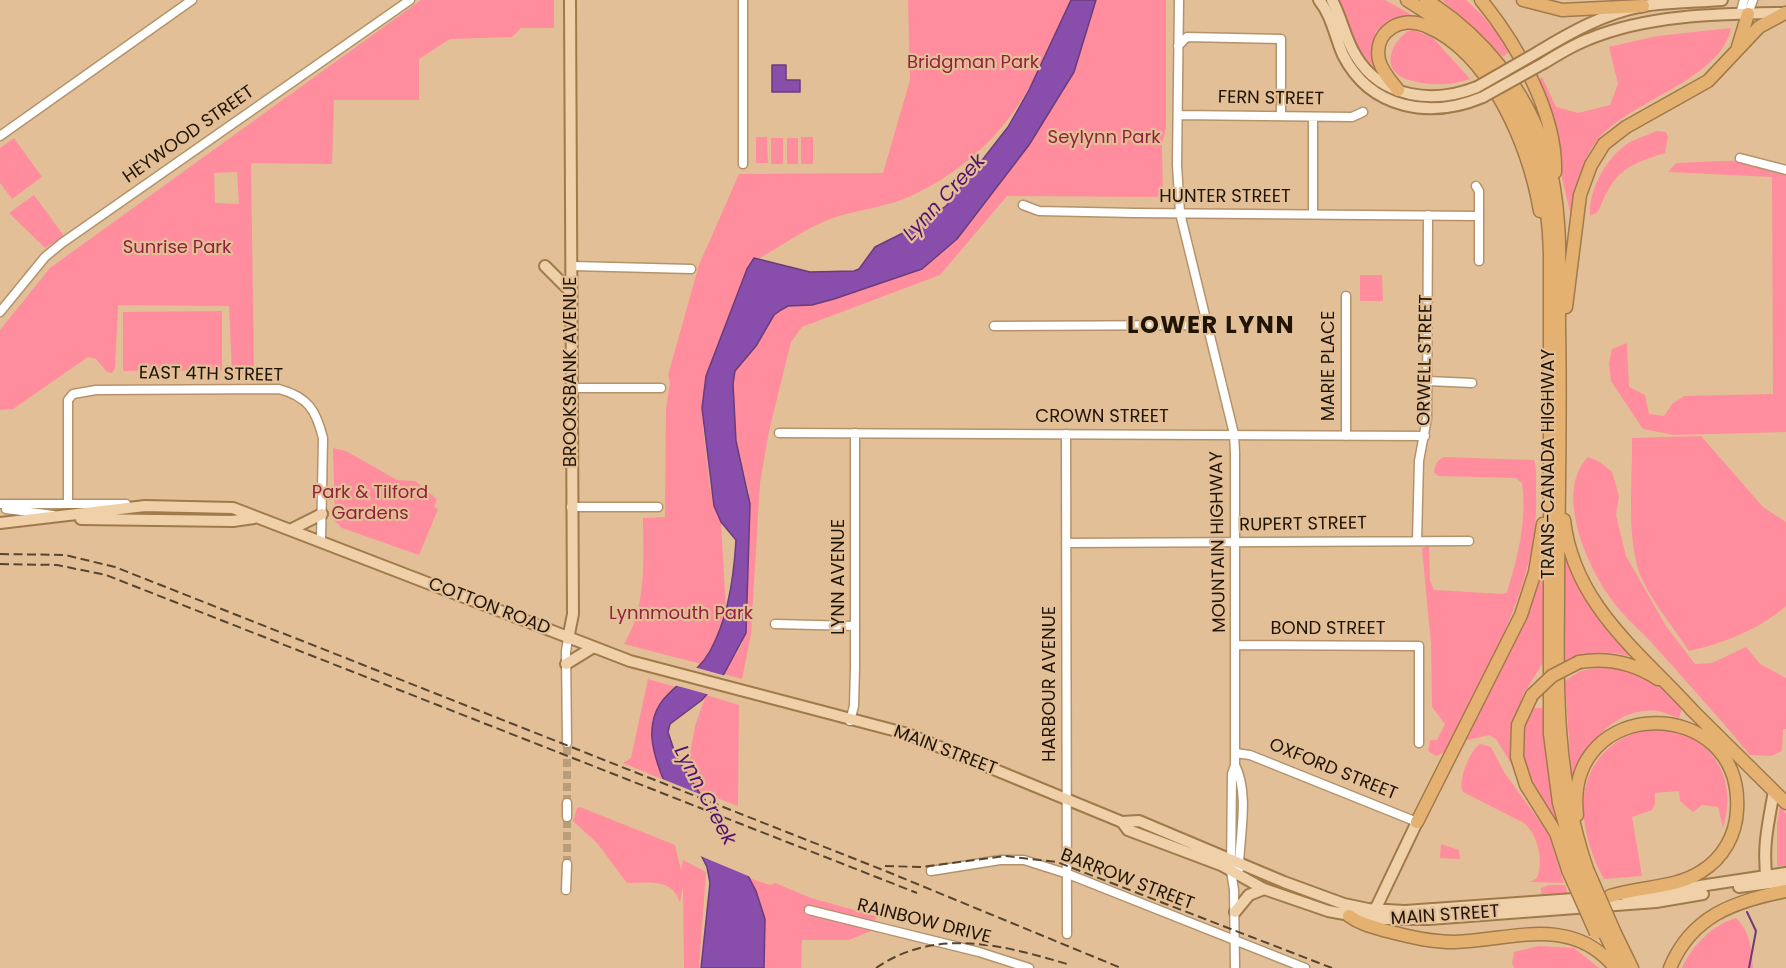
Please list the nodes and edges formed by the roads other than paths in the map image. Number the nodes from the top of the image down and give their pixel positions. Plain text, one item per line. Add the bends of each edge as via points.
1 (192, 0) edge
2 (410, 0) edge
3 (570, 0) edge
4 (743, 0) edge
5 (1179, 0) edge
6 (1319, 0) edge
7 (1332, 0) edge
8 (1407, 0) edge
9 (1426, 0) edge
10 (1481, 0) edge
11 (1523, 0) edge
12 (1722, 0) edge
13 (1744, 0) edge
14 (1753, 0) edge
15 (1643, 6) junction
16 (1785, 13) edge
17 (1744, 14) junction
18 (1178, 28) junction
19 (1186, 37) junction
20 (1178, 46) junction
21 (1738, 47) junction
22 (1398, 90) junction
23 (1480, 92) junction
24 (1363, 112) dead end
25 (1178, 115) junction
26 (1281, 116) junction
27 (1313, 117) junction
28 (1, 133) edge
29 (1740, 158) dead end
30 (743, 164) dead end
31 (1786, 170) edge
32 (1476, 186) dead end
33 (1554, 188) junction
34 (1023, 205) dead end
35 (1180, 213) junction
36 (1313, 214) junction
37 (1428, 215) junction
38 (1478, 216) junction
39 (1479, 261) dead end
40 (545, 266) dead end
41 (572, 266) junction
42 (691, 269) dead end
43 (571, 292) junction
44 (1346, 296) dead end
45 (0, 312) edge
46 (1207, 325) junction
47 (994, 326) dead end
48 (1555, 356) junction
49 (1428, 381) junction
50 (1472, 383) dead end
51 (571, 388) junction
52 (661, 388) dead end
53 (779, 433) dead end
54 (855, 433) junction
55 (1066, 434) junction
56 (1234, 434) junction
57 (1346, 436) junction
58 (1425, 436) junction
59 (1554, 466) junction
60 (68, 503) junction
61 (0, 506) edge
62 (145, 506) junction
63 (571, 507) junction
64 (658, 507) dead end
65 (322, 514) junction
66 (63, 518) junction
67 (254, 518) junction
68 (0, 523) edge
69 (292, 529) junction
70 (321, 541) junction
71 (1418, 541) junction
72 (1469, 541) dead end
73 (1237, 542) junction
74 (1066, 543) junction
75 (775, 624) dead end
76 (855, 626) junction
77 (568, 639) junction
78 (1236, 645) junction
79 (592, 648) junction
80 (566, 664) junction
81 (728, 688) joint
82 (1695, 713) junction
83 (850, 721) junction
84 (567, 743) tunnel mouth
85 (1419, 743) dead end
86 (1235, 753) junction
87 (1774, 790) junction
88 (1067, 799) junction
89 (567, 803) tunnel mouth
90 (1786, 803) edge
91 (567, 817) tunnel mouth
92 (1122, 822) junction
93 (1417, 822) junction
94 (1235, 860) junction
95 (567, 864) tunnel mouth
96 (1578, 870) junction
97 (931, 871) dead end
98 (1786, 873) edge
99 (1068, 874) junction
100 (1235, 877) junction
101 (1766, 879) junction
102 (1786, 881) edge
103 (1264, 889) junction
104 (566, 890) dead end
105 (1786, 891) edge
106 (1610, 896) junction
107 (809, 910) dead end
108 (1375, 910) junction
109 (1235, 912) junction
110 (1349, 915) junction
111 (1384, 920) junction
112 (1605, 932) junction
113 (1067, 934) dead end
114 (1235, 940) junction
115 (1616, 966) edge
116 (1029, 968) edge
117 (1235, 968) edge
118 (1305, 968) edge
119 (1632, 968) edge
120 (1670, 968) edge

1 - 28 street
2 - 45 street, HEYWOOD STREET via 62,243
3 - 41 main road, BROOKSBANK AVENUE
4 - 30 street
5 - 18 street, MOUNTAIN HIGHWAY
6 - 23 main road via 1351,67 1383,97 1405,106 1435,110 1452,108
7 - 22 main road via 1357,58 1374,76
8 - 48 highway, TRANS-CANADA HIGHWAY via 1449,28 1485,63 1512,99 1531,140 1542,174 1548,213
9 - 33 highway, TRANS-CANADA HIGHWAY via 1463,27 1511,80 1535,123
10 - 33 highway via 1512,45 1537,94 1555,152
11 - 15 highway via 1562,10
12 - 15 main road
13 - 17 street
14 - 17 street
15 - 23 main road, bridge via 1586,25
16 - 17 main road
16 - 21 highway via 1759,27
17 - 21 highway
17 - 23 main road, bridge via 1630,26 1588,39
18 - 19 street
18 - 20 street, MOUNTAIN HIGHWAY
19 - 20 street
19 - 26 street via 1281,39
20 - 25 street, MOUNTAIN HIGHWAY
21 - 48 highway via 1708,81 1611,137 1595,158 1578,205
22 - 23 main road via 1434,98
22 - 48 highway via 1382,68 1379,46 1391,28 1412,22 1436,31 1465,54 1505,106 1526,152 1538,195
24 - 27 street, FERN STREET via 1352,117
25 - 26 street, FERN STREET
25 - 35 street, MOUNTAIN HIGHWAY
26 - 27 street, FERN STREET
27 - 36 street
29 - 31 street
32 - 38 street
33 - 48 highway, TRANS-CANADA HIGHWAY via 1558,233
34 - 35 street, HUNTER STREET via 1039,211
35 - 36 street, HUNTER STREET
35 - 46 street, MOUNTAIN HIGHWAY
36 - 37 street, HUNTER STREET
37 - 38 street, HUNTER STREET
37 - 49 street, ORWELL STREET
38 - 39 street
40 - 43 main road
41 - 42 street
41 - 43 main road, BROOKSBANK AVENUE
43 - 51 main road, BROOKSBANK AVENUE
44 - 57 street, MARIE PLACE
46 - 47 street
46 - 56 street, MOUNTAIN HIGHWAY
48 - 59 highway, TRANS-CANADA HIGHWAY
49 - 50 street
49 - 58 street, ORWELL STREET
51 - 52 street
51 - 63 main road, BROOKSBANK AVENUE
53 - 54 street, CROWN STREET
54 - 55 street, CROWN STREET
54 - 76 street, LYNN AVENUE
55 - 56 street, CROWN STREET
55 - 74 street, HARBOUR AVENUE
56 - 57 street, CROWN STREET
56 - 73 street, MOUNTAIN HIGHWAY
57 - 58 street, CROWN STREET
58 - 71 street, ORWELL STREET via 1419,461
59 - 82 highway via 1573,564 1584,587 1606,618
59 - 93 highway via 1527,600
59 - 96 highway, TRANS-CANADA HIGHWAY via 1559,733
60 - 61 street
60 - 62 street
60 - 65 street, EAST 4TH STREET via 68,400 73,394 96,390 279,389 296,394 314,408 323,438
61 - 66 street
62 - 66 main road, COTTON ROAD
62 - 67 main road, COTTON ROAD via 233,508
63 - 64 street
63 - 77 main road, BROOKSBANK AVENUE via 573,614
65 - 69 main road
65 - 70 street, EAST 4TH STREET
66 - 67 main road, COTTON ROAD
66 - 68 main road
67 - 69 main road, COTTON ROAD
69 - 70 main road, COTTON ROAD
70 - 77 main road, COTTON ROAD
71 - 72 street, RUPERT STREET
71 - 73 street, RUPERT STREET
73 - 74 street, RUPERT STREET
73 - 78 street, MOUNTAIN HIGHWAY
74 - 88 street, HARBOUR AVENUE
75 - 76 street
76 - 83 street, LYNN AVENUE via 854,705
77 - 79 main road, COTTON ROAD
77 - 80 street, BROOKSBANK AVENUE
78 - 85 street, BOND STREET via 1419,646
78 - 86 street, MOUNTAIN HIGHWAY
79 - 80 main road
79 - 81 main road, COTTON ROAD
80 - 84 street, BROOKSBANK AVENUE
81 - 83 main road, MAIN STREET
82 - 87 highway
82 - 96 highway, bridge via 1659,679 1639,667 1614,660 1580,662 1552,676 1532,695 1518,725 1516,757 1526,785
83 - 88 main road, MAIN STREET via 908,734
86 - 93 street, OXFORD STREET via 1250,755
86 - 94 street, MOUNTAIN HIGHWAY via 1241,809
87 - 90 highway
87 - 101 main road via 1764,842
88 - 92 main road, MAIN STREET
88 - 99 street, HARBOUR AVENUE
89 - 91 street
92 - 94 main road, MAIN STREET via 1139,821
92 - 100 main road, MAIN STREET via 1128,830
93 - 108 main road
94 - 100 street, MOUNTAIN HIGHWAY
94 - 108 main road, MAIN STREET via 1325,897
95 - 104 street
96 - 106 highway via 1576,792 1584,766 1595,749 1620,730 1656,722 1687,728 1712,744 1727,763 1737,793 1737,816 1727,846 1712,864 1694,876
96 - 112 highway, TRANS-CANADA HIGHWAY, bridge
96 - 112 highway, bridge
97 - 99 street, BARROW STREET via 1024,860
98 - 101 main road, MAIN STREET
99 - 113 street, HARBOUR AVENUE
99 - 114 street, BARROW STREET
100 - 103 main road, MAIN STREET
100 - 109 street, MOUNTAIN HIGHWAY
101 - 102 main road, MAIN STREET
101 - 106 main road, MAIN STREET
101 - 111 main road, MAIN STREET via 1656,902
103 - 109 main road via 1250,895
103 - 110 main road, MAIN STREET
105 - 120 highway via 1740,902 1718,912 1691,933
106 - 108 main road, MAIN STREET
107 - 116 street, RAINBOW DRIVE
108 - 111 main road
109 - 114 street, MOUNTAIN HIGHWAY
110 - 111 main road, MAIN STREET
110 - 115 highway via 1367,925 1439,942 1565,934 1592,944
112 - 115 highway, TRANS-CANADA HIGHWAY
112 - 119 highway, TRANS-CANADA HIGHWAY
114 - 117 street, MOUNTAIN HIGHWAY
114 - 118 street, BARROW STREET

